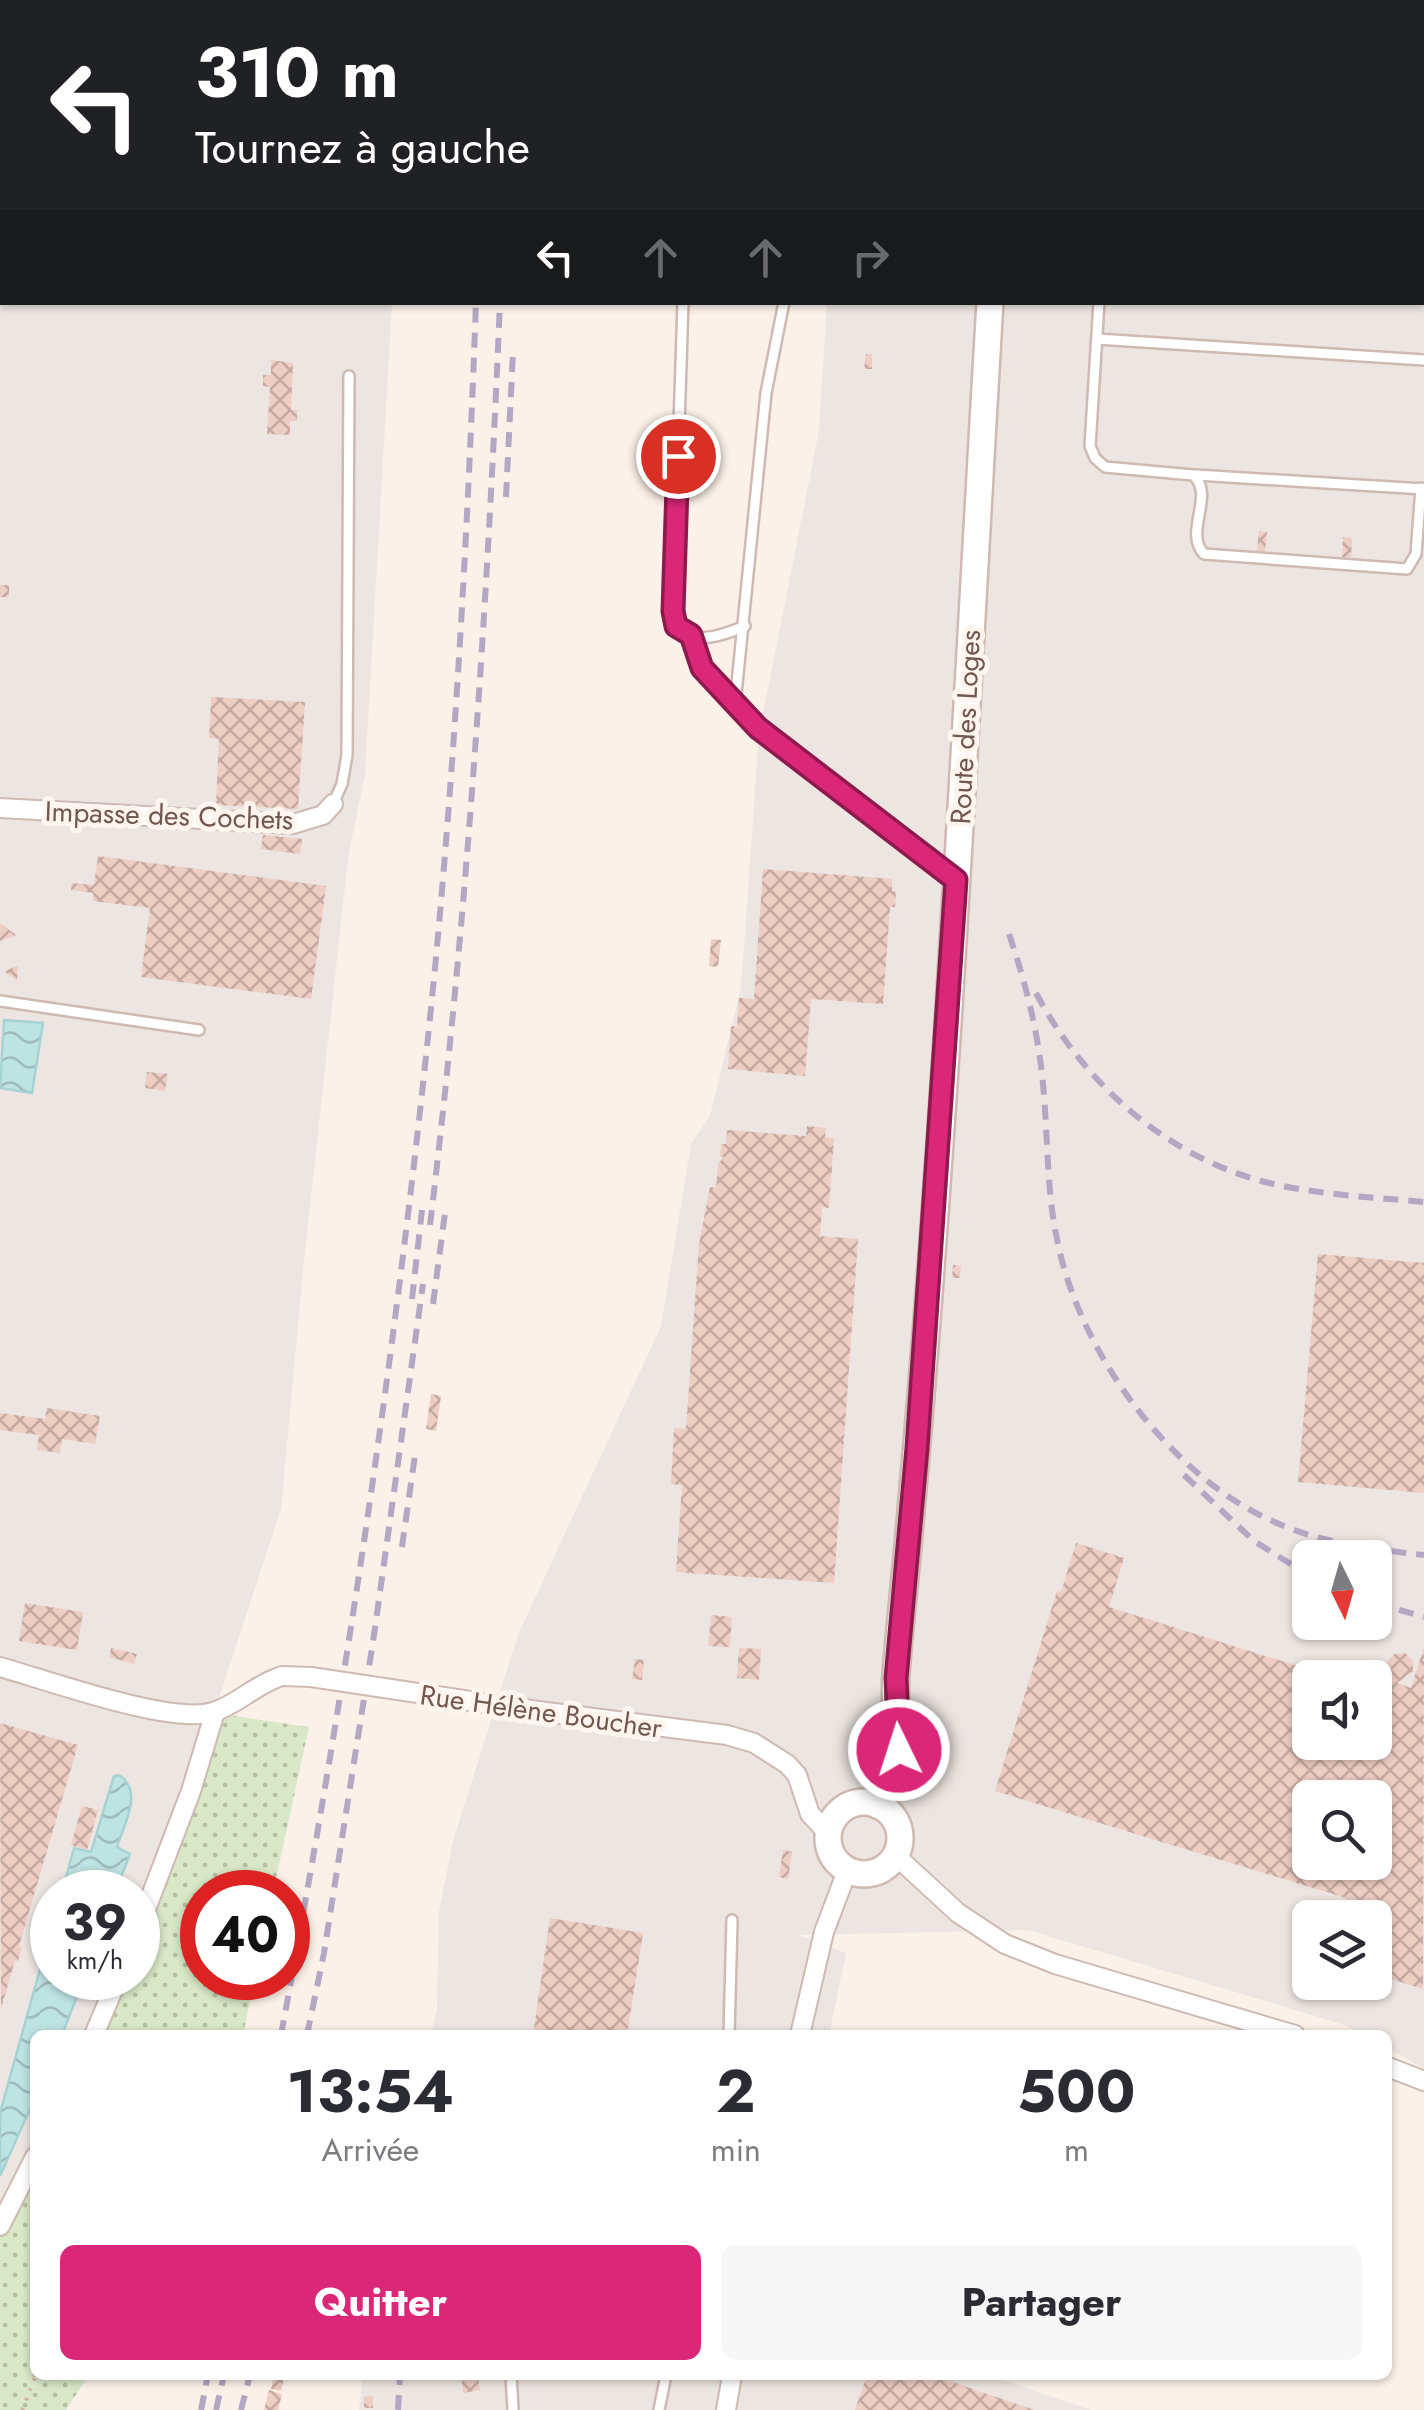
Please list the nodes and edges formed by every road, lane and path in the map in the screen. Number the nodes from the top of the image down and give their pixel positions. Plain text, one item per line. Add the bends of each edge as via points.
1 (683, 305) edge
2 (783, 305) edge
3 (990, 305) edge
4 (1099, 305) edge
5 (1097, 339) junction
6 (1424, 360) edge
7 (349, 376) dead end
8 (1193, 475) junction
9 (1423, 488) edge
10 (744, 626) junction
11 (691, 635) junction
12 (734, 704) junction
13 (333, 804) joint
14 (0, 808) edge
15 (956, 880) junction
16 (0, 1001) edge
17 (198, 1030) dead end
18 (0, 1666) edge
19 (216, 1712) junction
20 (879, 1806) junction
21 (828, 1833) junction
22 (896, 1856) junction
23 (847, 1871) junction
24 (160, 1872) edge
25 (732, 1920) dead end
26 (109, 2000) edge
27 (96, 2030) edge
28 (729, 2030) edge
29 (801, 2030) edge
30 (1279, 2030) edge
31 (1392, 2068) edge
32 (1424, 2080) edge
33 (30, 2166) edge
34 (0, 2226) edge
35 (34, 2380) edge
36 (511, 2380) edge
37 (665, 2380) edge
38 (731, 2380) edge
39 (22, 2410) edge
40 (513, 2410) edge
41 (659, 2410) edge
42 (726, 2410) edge

1 - 11 lane via 673,611 676,626
2 - 10 lane via 766,393
3 - 15 street, Route des Loges
4 - 5 lane
5 - 6 lane
5 - 8 lane via 1090,446 1095,458 1104,467
7 - 13 lane via 348,755
8 - 9 lane
8 - 9 lane via 1202,488 1196,540 1204,554 1400,569 1408,569 1416,554
10 - 11 lane via 716,638
10 - 12 lane
11 - 12 lane via 702,668
12 - 15 lane
13 - 14 street, Impasse des Cochets via 323,815 293,824
15 - 20 street, Route des Loges via 896,1678 899,1750
16 - 17 lane
18 - 19 street via 175,1715
19 - 21 street, Rue Hélène Boucher, bridge via 282,1676 311,1676 727,1735 787,1764 810,1814
19 - 24 street
20 - 21 street via 854,1803 839,1811
20 - 22 street via 896,1820
21 - 23 street via 828,1849
22 - 23 street via 878,1872
22 - 30 street via 958,1913 1005,1944
23 - 29 street via 824,1932
25 - 28 lane
26 - 27 street
31 - 32 street
33 - 34 street
35 - 39 path
36 - 40 lane
37 - 41 lane
38 - 42 street

